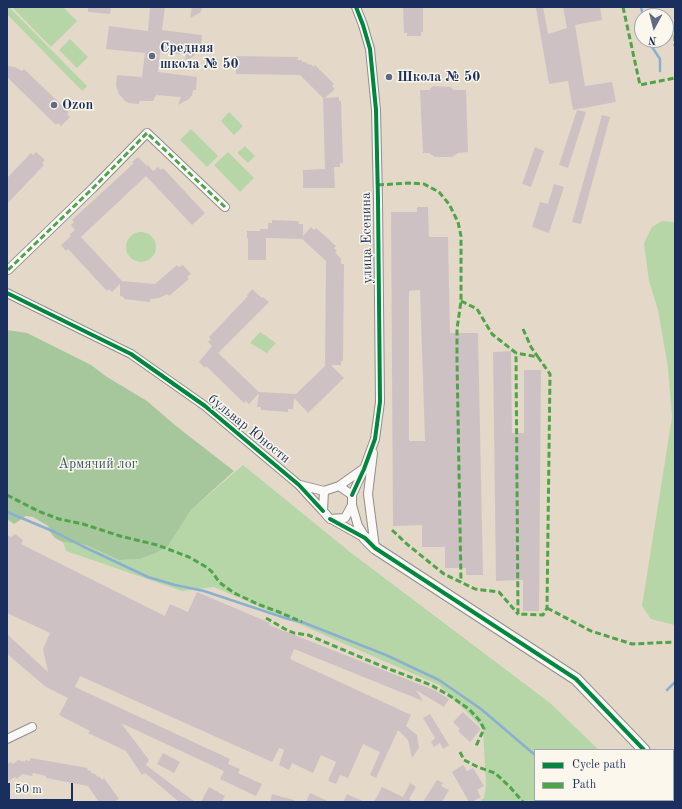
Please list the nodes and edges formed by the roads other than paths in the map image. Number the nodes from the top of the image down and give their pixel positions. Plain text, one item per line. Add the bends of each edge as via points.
1 (356, 7) edge
2 (225, 207) dead end
3 (8, 270) dead end
4 (7, 293) edge
5 (375, 439) junction
6 (364, 469) junction
7 (299, 484) junction
8 (339, 486) junction
9 (324, 491) junction
10 (352, 495) junction
11 (352, 505) junction
12 (324, 511) junction
13 (330, 519) junction
14 (365, 538) junction
15 (375, 548) junction
16 (32, 727) dead end
17 (7, 739) edge
18 (643, 749) edge

1 - 5 street, улица Есенина via 370,49 376,110 380,402
2 - 3 street via 147,133
4 - 7 street, бульвар Юности via 130,354 205,406
5 - 6 street, улица Есенина
5 - 15 street via 368,494
6 - 8 street
6 - 10 street, улица Есенина
7 - 9 street
7 - 12 street, бульвар Юности
8 - 9 street
8 - 10 street
9 - 12 street
10 - 11 street
11 - 13 street via 344,518
11 - 14 street via 358,526
12 - 13 street
13 - 14 street
14 - 15 street
15 - 18 street via 576,679
16 - 17 street

